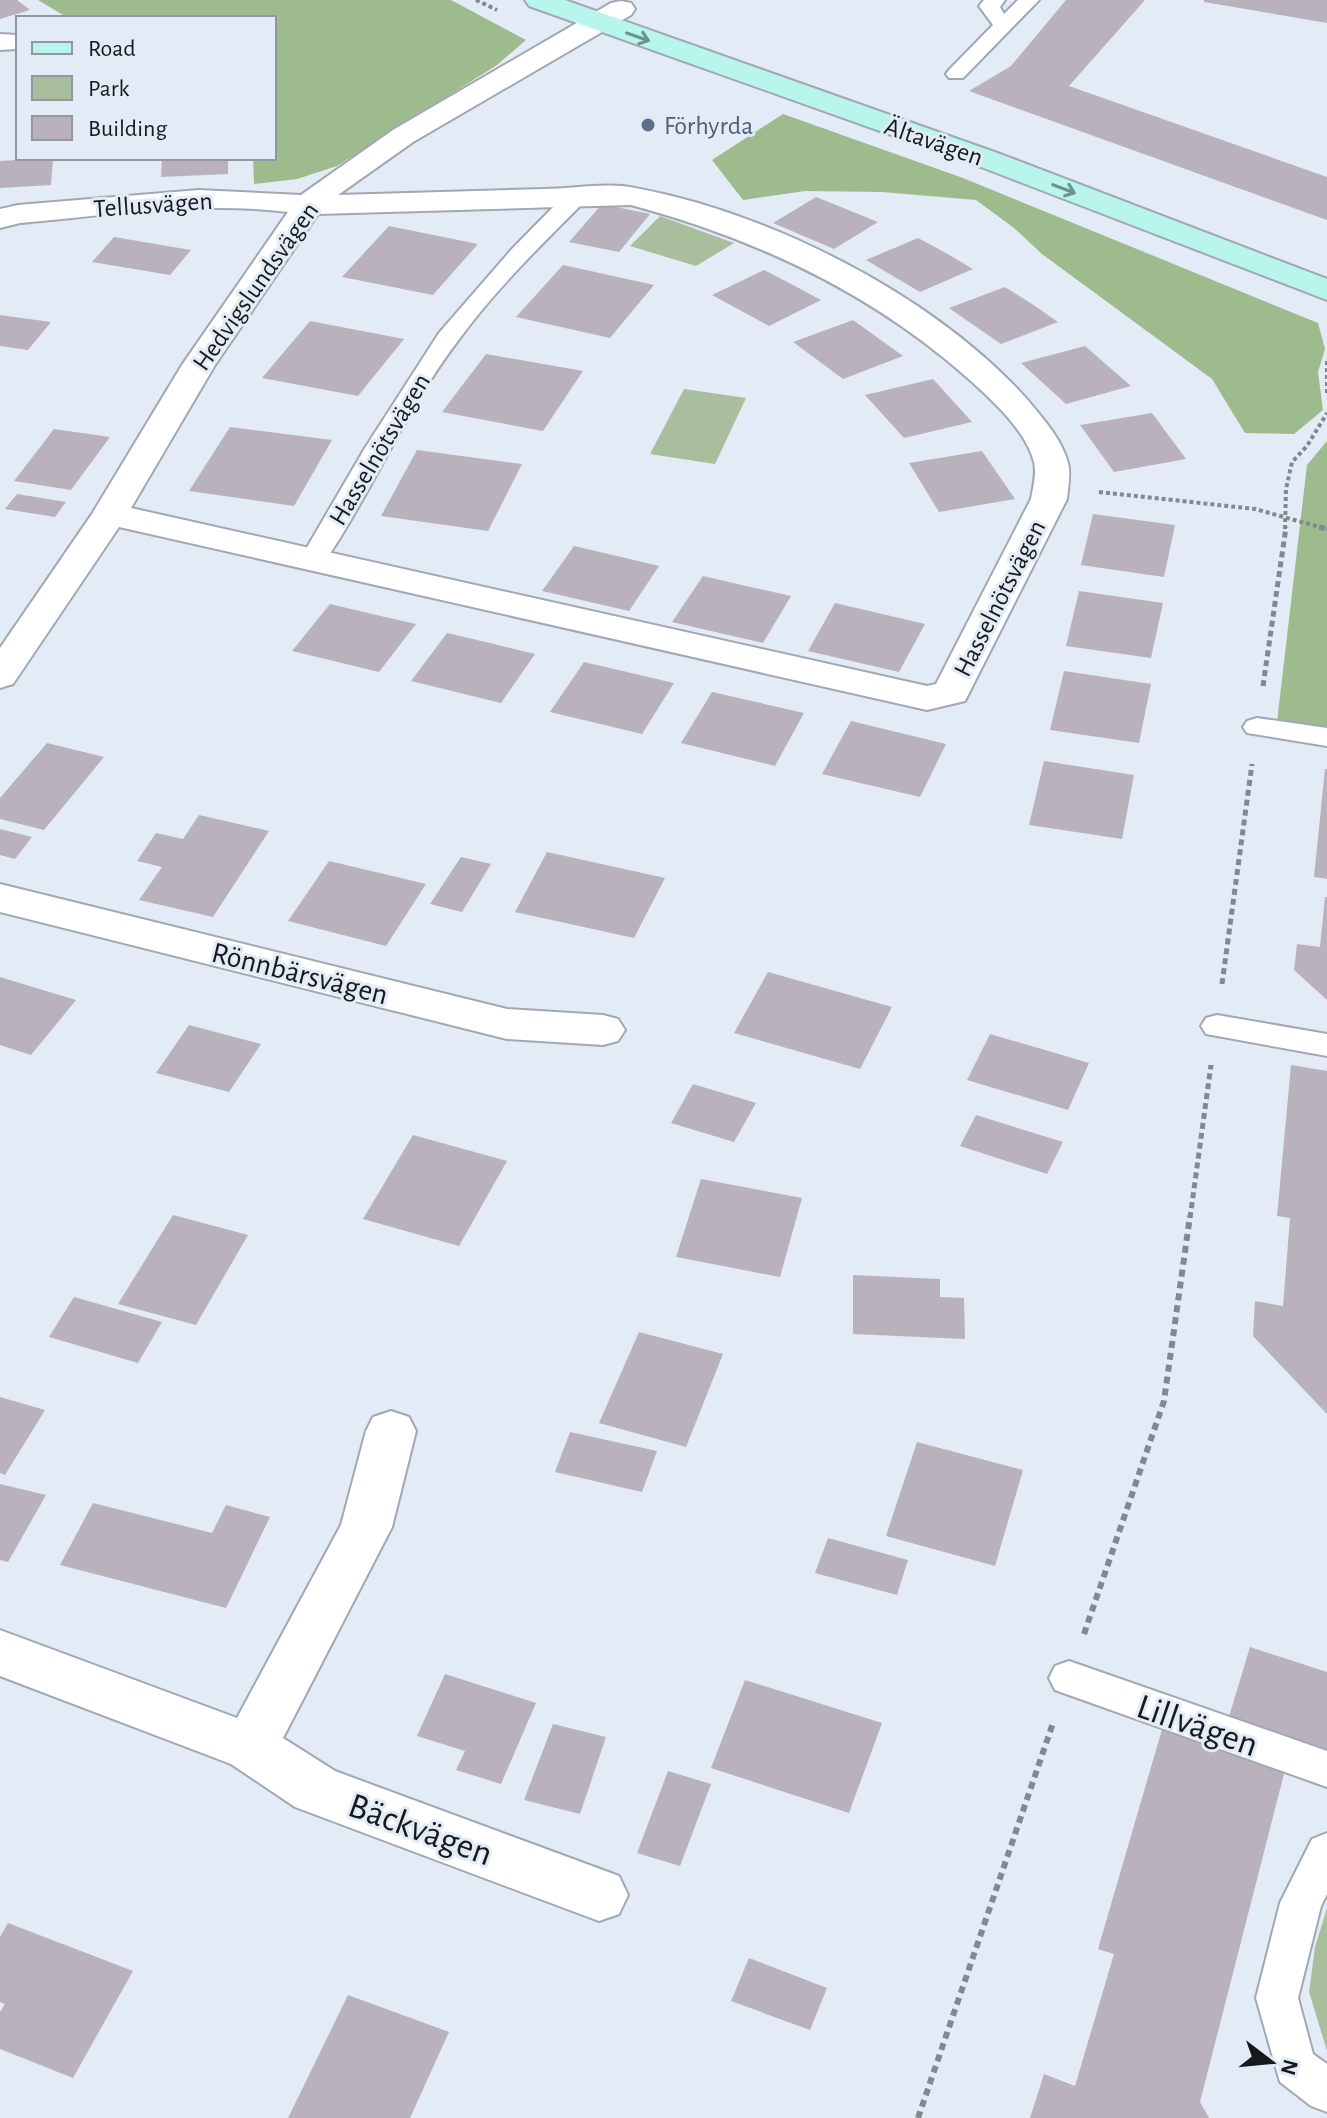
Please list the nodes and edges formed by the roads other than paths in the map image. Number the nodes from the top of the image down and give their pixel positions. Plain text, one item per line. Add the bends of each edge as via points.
1 (539, 0) edge
2 (995, 0) edge
3 (1029, 0) edge
4 (605, 10) edge
5 (1003, 26) junction
6 (956, 74) dead end
7 (576, 197) junction
8 (307, 205) junction
9 (0, 219) edge
10 (1234, 224) dead end
11 (1327, 290) edge
12 (110, 514) junction
13 (312, 561) junction
14 (0, 676) edge
15 (1257, 727) road end
16 (1327, 737) edge
17 (0, 898) edge
18 (1217, 1026) road end
19 (603, 1030) dead end
20 (1327, 1045) edge
21 (391, 1431) dead end
22 (0, 1653) edge
23 (1069, 1678) road end
24 (250, 1747) junction
25 (1327, 1769) edge
26 (1327, 1852) edge
27 (599, 1895) dead end
28 (1327, 2091) edge

1 - 4 main road, Ältavägen
2 - 5 lane via 989,6
3 - 5 lane
4 - 8 street, Hedvigslundsvägen via 403,136
4 - 10 main road, Ältavägen
4 -> 11 main road, Ältavägen
5 - 6 lane
7 - 8 street, Hasselnötsvägen
7 - 13 lane, Hasselnötsvägen via 447,338
7 - 13 street, Hasselnötsvägen via 632,196 682,208 840,274 915,317 964,355 1037,436 1052,465 1049,499 951,693 927,698
8 - 9 street, Tellusvägen via 264,198 194,200
8 - 12 street, Hedvigslundsvägen via 199,365
12 - 13 street, Hasselnötsvägen
12 - 14 street, Hedvigslundsvägen
15 - 16 lane
17 - 19 street, Rönnbärsvägen via 507,1024
18 - 20 lane
21 - 24 street via 366,1527
22 - 24 street, Bäckvägen
23 - 25 lane, Lillvägen
24 - 27 street, Bäckvägen via 315,1789
26 - 28 lane via 1301,1903 1277,1998 1295,2067

